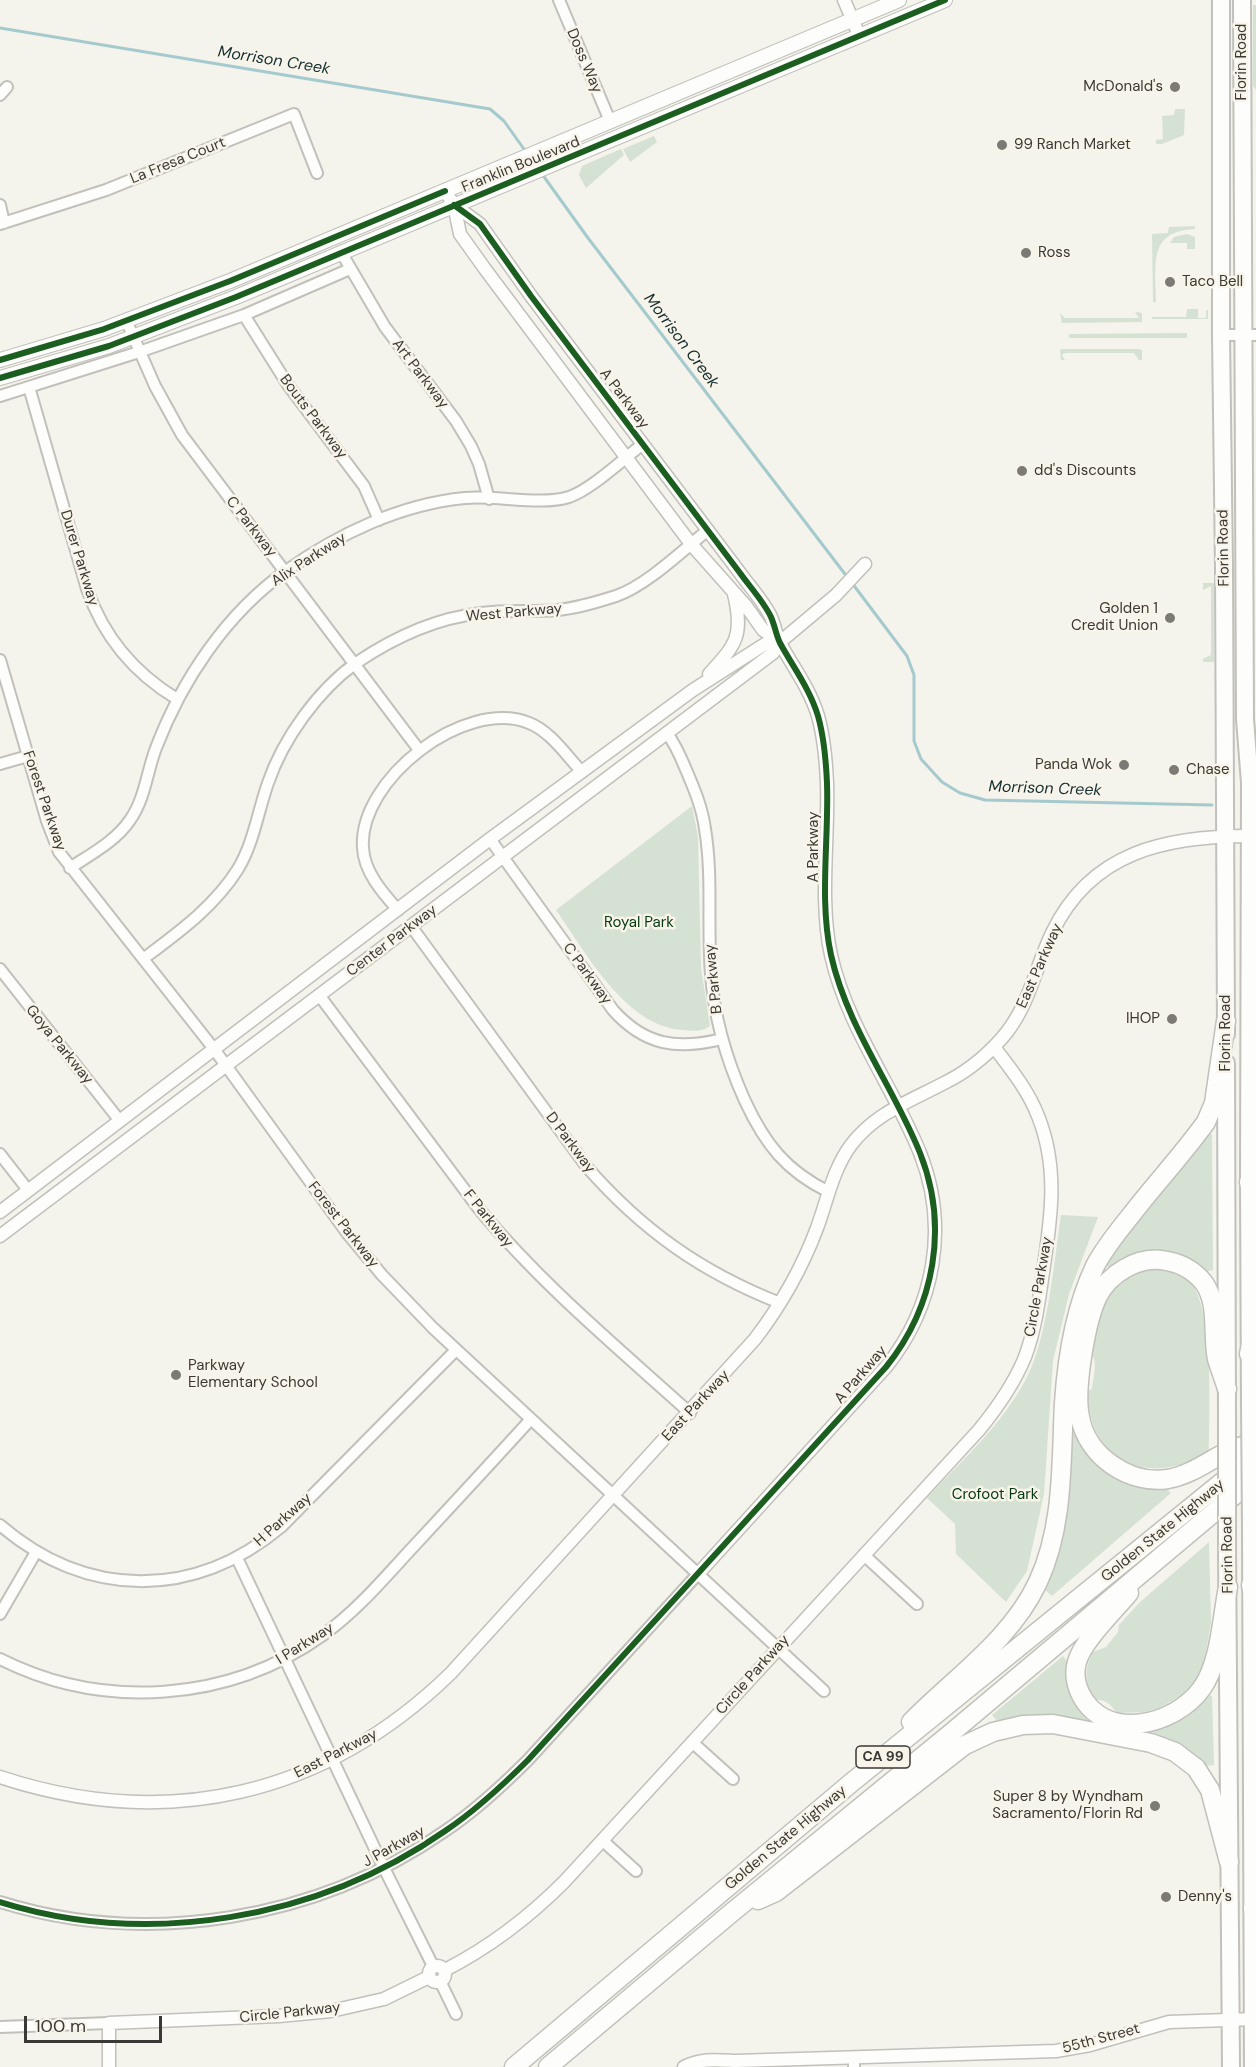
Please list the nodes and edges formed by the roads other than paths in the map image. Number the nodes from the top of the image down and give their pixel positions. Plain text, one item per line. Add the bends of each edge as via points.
1 (559, 0) edge
2 (844, 0) edge
3 (898, 0) edge
4 (945, 0) edge
5 (1221, 0) edge
6 (1242, 0) edge
7 (852, 21) junction
8 (859, 35) junction
9 (1248, 110) edge
10 (610, 122) junction
11 (317, 173) dead end
12 (445, 191) junction
13 (0, 205) edge
14 (454, 206) junction
15 (2, 224) edge
16 (341, 252) junction
17 (350, 269) junction
18 (244, 315) junction
19 (126, 320) junction
20 (1221, 335) junction
21 (1250, 335) edge
22 (132, 336) junction
23 (140, 352) junction
24 (0, 360) edge
25 (0, 378) edge
26 (29, 387) junction
27 (0, 396) edge
28 (643, 444) junction
29 (627, 456) junction
30 (489, 499) junction
31 (379, 520) junction
32 (708, 530) junction
33 (691, 544) junction
34 (865, 564) dead end
35 (285, 572) junction
36 (734, 594) junction
37 (780, 642) junction
38 (0, 660) edge
39 (356, 664) junction
40 (693, 690) junction
41 (177, 699) junction
42 (667, 733) junction
43 (419, 750) junction
44 (28, 756) junction
45 (0, 764) edge
46 (582, 772) junction
47 (1226, 836) junction
48 (1253, 836) edge
49 (490, 840) junction
50 (503, 858) junction
51 (70, 868) junction
52 (398, 910) junction
53 (411, 926) junction
54 (143, 959) junction
55 (0, 969) edge
56 (319, 995) junction
57 (1226, 1021) junction
58 (722, 1039) junction
59 (994, 1047) junction
60 (214, 1049) junction
61 (225, 1064) junction
62 (897, 1107) junction
63 (120, 1121) junction
64 (0, 1154) edge
65 (1249, 1182) junction
66 (28, 1190) junction
67 (829, 1192) junction
68 (1256, 1201) edge
69 (0, 1212) edge
70 (0, 1236) edge
71 (780, 1303) junction
72 (1256, 1322) edge
73 (456, 1350) junction
74 (1249, 1353) junction
75 (1227, 1389) junction
76 (690, 1413) junction
77 (531, 1419) junction
78 (1256, 1442) edge
79 (1256, 1453) edge
80 (1256, 1477) edge
81 (1256, 1494) edge
82 (613, 1496) junction
83 (1209, 1516) junction
84 (0, 1525) edge
85 (36, 1552) junction
86 (864, 1555) junction
87 (237, 1558) junction
88 (1158, 1558) junction
89 (697, 1575) junction
90 (1251, 1585) junction
91 (1228, 1587) junction
92 (918, 1604) dead end
93 (1256, 1609) edge
94 (0, 1614) edge
95 (778, 1648) junction
96 (284, 1658) junction
97 (0, 1659) edge
98 (824, 1691) dead end
99 (692, 1742) junction
100 (332, 1760) junction
101 (0, 1777) edge
102 (733, 1779) dead end
103 (850, 1783) junction
104 (602, 1840) junction
105 (1229, 1862) junction
106 (384, 1868) junction
107 (636, 1871) dead end
108 (0, 1902) edge
109 (1255, 1903) edge
110 (730, 1914) junction
111 (437, 1974) junction
112 (456, 2014) dead end
113 (1231, 2019) junction
114 (1254, 2019) edge
115 (109, 2023) junction
116 (0, 2027) edge
117 (854, 2062) edge
118 (109, 2067) edge
119 (514, 2067) edge
120 (548, 2067) edge
121 (684, 2067) edge
122 (1231, 2067) edge
123 (1253, 2067) edge

1 - 10 street, Doss Way
2 - 7 street
3 - 7 main road, Franklin Boulevard
4 - 8 main road, Franklin Boulevard
5 - 20 main road, Florin Road
6 - 9 main road, Florin Road
7 - 8 street
7 - 10 main road, Franklin Boulevard
8 - 14 main road, Franklin Boulevard
9 - 21 main road, Florin Road
10 - 12 main road, Franklin Boulevard
11 - 15 street, La Fresa Court via 294,114 106,190
12 - 14 street, A Parkway
12 - 19 main road, Franklin Boulevard
13 - 15 street
14 - 16 main road, Franklin Boulevard
14 - 28 street, A Parkway via 480,224
14 - 29 street, A Parkway via 460,234
16 - 17 street, Art Parkway
16 - 22 main road, Franklin Boulevard
17 - 18 street
17 - 30 street, Art Parkway via 385,327 456,421 479,464
18 - 23 street
18 - 31 street, Bouts Parkway via 288,385 364,486
19 - 22 street, C Parkway
19 - 24 main road, Franklin Boulevard
20 - 21 street
20 - 47 main road, Florin Road
21 - 48 main road, Florin Road via 1245,712
22 - 23 street, C Parkway
22 - 25 main road, Franklin Boulevard
23 - 26 street
23 - 35 street, C Parkway via 182,435
26 - 27 street
26 - 41 street, Durer Parkway via 96,613 123,655 145,677
28 - 29 street, Alix Parkway
28 - 32 street, A Parkway
29 - 30 street, Alix Parkway via 570,497
29 - 33 street, A Parkway
30 - 31 street, Alix Parkway via 441,502
31 - 35 street, Alix Parkway via 329,543
32 - 33 street, West Parkway
32 - 37 street, A Parkway via 770,616
33 - 36 street, A Parkway
33 - 39 street, West Parkway via 618,595 566,609 479,613 438,622 411,632
34 - 37 street, Center Parkway via 836,595
35 - 39 street, C Parkway
35 - 41 street, Alix Parkway via 224,629
36 - 37 street, A Parkway via 763,630
36 - 40 street via 739,614 735,641 728,654
37 - 40 street, Center Parkway via 765,644
37 - 42 street, Center Parkway via 773,653
37 - 62 street, A Parkway via 808,693 822,736 827,783 826,902 834,968 844,1002
38 - 44 street, Forest Parkway
39 - 43 street, C Parkway
39 - 54 street, West Parkway via 310,708 286,743 237,870 197,918
40 - 46 street, Center Parkway
41 - 51 street, Alix Parkway via 130,820 117,835
42 - 50 street, Center Parkway
42 - 58 street, B Parkway via 693,784 705,828 711,977
43 - 46 street via 466,725 519,720 538,727
43 - 52 street via 380,792 367,818 363,838 368,869
44 - 45 street
44 - 51 street, Forest Parkway via 55,842
46 - 49 street, Center Parkway
47 - 48 street, East Parkway
47 - 57 main road, Florin Road
47 - 59 street, East Parkway via 1155,846 1122,858 1094,878 1060,919 1028,996
48 - 65 main road, Florin Road
49 - 50 street, C Parkway
49 - 52 street, Center Parkway
50 - 53 street, Center Parkway
50 - 58 street, C Parkway via 613,1010 629,1026 669,1044 691,1046
51 - 54 street, Forest Parkway
52 - 60 street, Center Parkway
53 - 56 street, Center Parkway
53 - 71 street, D Parkway via 606,1189 675,1249 728,1281
54 - 60 street, Forest Parkway
55 - 63 street, Goya Parkway
56 - 61 street, Center Parkway
56 - 76 street, F Parkway via 504,1239 549,1286
57 - 75 main road, Florin Road
57 - 103 highway via 1214,1103 1206,1122 1114,1236 1095,1266 1081,1304 1067,1372 1059,1507 1038,1582 997,1640
58 - 67 street, B Parkway via 739,1087 768,1144 793,1170
59 - 62 street, East Parkway via 950,1080
59 - 86 street, Circle Parkway via 1028,1094 1051,1164 1051,1220 1033,1332 1024,1358 996,1409
60 - 61 street, Forest Parkway
60 - 63 street, Center Parkway
61 - 70 street, Center Parkway
61 - 73 street, Forest Parkway via 347,1233 382,1275
62 - 67 street, East Parkway via 886,1112 850,1146
62 - 89 street, A Parkway via 920,1153 934,1205 932,1270 920,1311 906,1341 886,1367
63 - 66 street, Center Parkway
64 - 66 street
65 - 68 highway
65 - 74 main road, Florin Road
66 - 69 street, Center Parkway
67 - 71 street, East Parkway via 805,1256
71 - 76 street, East Parkway via 755,1339
72 - 74 highway
73 - 77 street, Forest Parkway
73 - 87 street, H Parkway via 281,1527
74 - 90 main road, Florin Road, bridge
75 - 78 highway via 1217,1358 1210,1296 1196,1274 1174,1262 1151,1259 1130,1266 1111,1279 1098,1297 1089,1326 1078,1395 1080,1418 1088,1440 1103,1458 1133,1475 1168,1479
75 - 91 main road, Florin Road, bridge
76 - 82 street, East Parkway
77 - 82 street, Forest Parkway
77 - 96 street, I Parkway via 356,1608 323,1635
79 - 103 highway, Golden State Highway / CA 99
80 - 83 highway, Golden State Highway / CA 99
81 - 83 highway
82 - 89 street, Forest Parkway
82 - 100 street, East Parkway via 429,1694 382,1731
83 - 88 highway, Golden State Highway / CA 99
84 - 85 street, H Parkway
85 - 87 street, H Parkway via 55,1563 96,1576 138,1582 201,1573
85 - 94 street
86 - 92 street
86 - 95 street, Circle Parkway
87 - 96 street
88 - 91 highway via 1082,1648 1077,1662 1077,1686 1085,1704 1100,1717 1118,1724 1142,1724 1185,1706 1202,1687 1212,1667
88 - 110 highway, Golden State Highway / CA 99
89 - 95 street, Forest Parkway
89 - 106 street, J Parkway via 502,1786 444,1832
90 - 93 highway
90 - 109 main road, Florin Road
91 - 105 main road, Florin Road
95 - 98 street, Forest Parkway
95 - 99 street, Circle Parkway
96 - 97 street, I Parkway via 214,1684 138,1693 63,1683
96 - 100 street
99 - 102 street
99 - 104 street, Circle Parkway
100 - 101 street, East Parkway via 247,1791 159,1802 73,1796
100 - 106 street
103 - 119 highway, Golden State Highway / CA 99
104 - 107 street
104 - 111 street, Circle Parkway via 515,1927
105 - 110 highway via 1210,1790 1196,1768 1175,1752 1151,1743 1053,1725 1023,1725 993,1732 965,1745 776,1892
105 - 113 main road, Florin Road
106 - 108 street, J Parkway via 287,1905 198,1921 101,1922
106 - 111 street
109 - 114 main road, Florin Road
110 - 120 highway, Golden State Highway / CA 99
111 - 112 street
111 - 115 street, Circle Parkway via 384,1999 331,2011
113 - 114 street, 55th Street
113 - 117 street, 55th Street via 1169,2022 1090,2046 1056,2051
113 - 122 main road, Florin Road
114 - 123 main road, Florin Road
115 - 116 street, Circle Parkway
115 - 118 street
117 - 121 street, 55th Street via 707,2060

